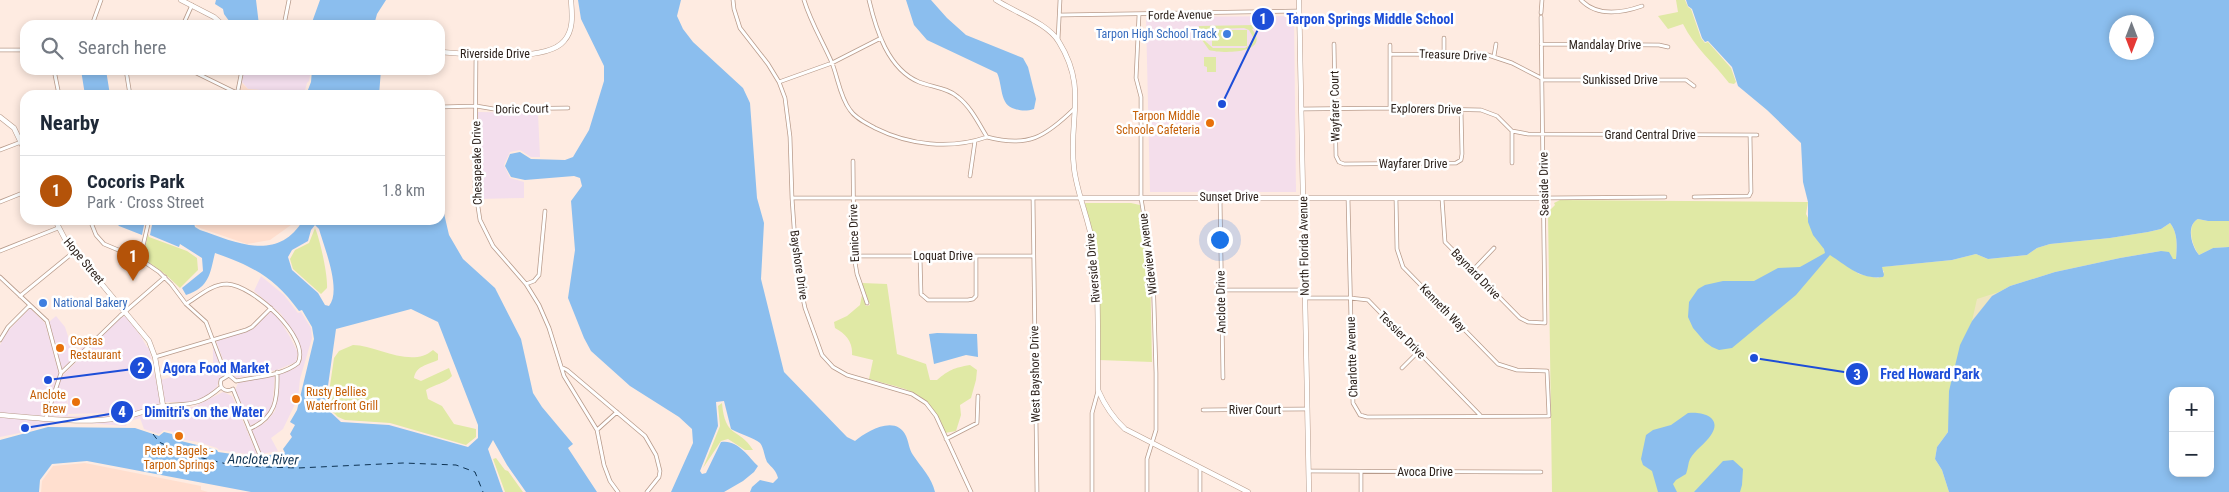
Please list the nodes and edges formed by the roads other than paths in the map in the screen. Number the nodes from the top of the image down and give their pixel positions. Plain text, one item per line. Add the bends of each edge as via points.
1 (101, 0) edge
2 (180, 0) edge
3 (289, 0) edge
4 (570, 0) edge
5 (733, 0) edge
6 (804, 0) edge
7 (869, 0) edge
8 (996, 0) edge
9 (1060, 0) edge
10 (1299, 0) edge
11 (1542, 0) edge
12 (1581, 0) edge
13 (192, 5) junction
14 (1642, 6) dead end
15 (1299, 11) junction
16 (1061, 15) junction
17 (1138, 16) junction
18 (94, 20) edge
19 (185, 20) edge
20 (217, 20) edge
21 (285, 20) edge
22 (881, 38) junction
23 (1444, 38) dead end
24 (1058, 40) junction
25 (1334, 44) dead end
26 (1496, 44) dead end
27 (1541, 44) junction
28 (1390, 45) dead end
29 (1668, 47) dead end
30 (0, 50) edge
31 (20, 50) edge
32 (445, 52) edge
33 (476, 54) junction
34 (1390, 54) junction
35 (1444, 54) junction
36 (1494, 56) junction
37 (832, 63) junction
38 (55, 75) edge
39 (127, 75) edge
40 (200, 75) edge
41 (241, 75) edge
42 (1542, 79) junction
43 (779, 82) junction
44 (1694, 86) dead end
45 (58, 90) edge
46 (129, 90) edge
47 (229, 90) edge
48 (238, 90) edge
49 (476, 106) junction
50 (445, 107) edge
51 (568, 108) dead end
52 (1075, 108) junction
53 (1335, 108) junction
54 (1390, 108) junction
55 (1302, 109) junction
56 (1461, 109) junction
57 (0, 117) edge
58 (1512, 131) junction
59 (1757, 134) dead end
60 (1543, 135) junction
61 (1750, 135) junction
62 (987, 137) junction
63 (20, 140) edge
64 (20, 142) edge
65 (975, 142) junction
66 (0, 150) edge
67 (853, 161) dead end
68 (1512, 163) dead end
69 (1344, 164) joint
70 (970, 176) dead end
71 (20, 194) edge
72 (1220, 197) junction
73 (1665, 197) dead end
74 (1694, 197) dead end
75 (792, 198) junction
76 (1033, 198) junction
77 (1081, 198) junction
78 (1142, 198) junction
79 (1304, 198) junction
80 (1348, 198) junction
81 (1396, 198) junction
82 (1545, 198) junction
83 (853, 199) junction
84 (1442, 199) junction
85 (0, 202) edge
86 (545, 211) dead end
87 (57, 225) edge
88 (92, 225) edge
89 (148, 225) edge
90 (58, 228) junction
91 (1494, 248) dead end
92 (0, 251) edge
93 (75, 251) junction
94 (854, 256) junction
95 (920, 256) junction
96 (976, 256) junction
97 (1033, 256) junction
98 (140, 259) junction
99 (1472, 272) junction
100 (0, 277) edge
101 (165, 277) junction
102 (526, 284) junction
103 (1220, 290) junction
104 (1304, 290) junction
105 (20, 296) junction
106 (1304, 298) junction
107 (1350, 298) junction
108 (867, 303) dead end
109 (186, 304) junction
110 (30, 305) junction
111 (271, 308) junction
112 (127, 312) junction
113 (1545, 323) joint
114 (0, 340) edge
115 (214, 340) junction
116 (1418, 352) junction
117 (155, 356) junction
118 (562, 368) junction
119 (1402, 368) dead end
120 (277, 372) junction
121 (61, 373) junction
122 (226, 375) junction
123 (1223, 378) dead end
124 (236, 381) junction
125 (221, 387) junction
126 (233, 389) junction
127 (1098, 390) junction
128 (978, 396) dead end
129 (163, 406) junction
130 (1203, 410) dead end
131 (1307, 410) junction
132 (617, 412) junction
133 (0, 415) edge
134 (1481, 416) junction
135 (1549, 416) joint
136 (46, 418) junction
137 (249, 429) junction
138 (597, 430) junction
139 (946, 439) junction
140 (1151, 444) junction
141 (259, 453) dead end
142 (1200, 469) junction
143 (1308, 471) junction
144 (1361, 472) junction
145 (1541, 472) dead end
146 (618, 492) edge
147 (647, 492) edge
148 (971, 492) edge
149 (1037, 492) edge
150 (1092, 492) edge
151 (1147, 492) edge
152 (1200, 492) edge
153 (1248, 492) edge
154 (1309, 492) edge
155 (1361, 492) edge

1 - 18 street
2 - 13 street
3 - 21 street
4 - 33 street, Riverside Drive via 570,29 559,46 537,54
5 - 43 street, Bayshore Drive via 742,32 763,56
6 - 37 street
7 - 22 street
8 - 24 street, Riverside Drive via 1034,21
9 - 16 street
10 - 15 street, North Florida Avenue
11 - 27 street, Seaside Drive
12 - 14 street via 1593,10 1602,11 1621,12
13 - 19 street
13 - 20 street
15 - 17 street, Forde Avenue
15 - 55 street, North Florida Avenue
16 - 17 street, Forde Avenue
16 - 24 street
17 - 78 street, Wideview Avenue via 1136,78 1141,96
22 - 37 street
22 - 62 street via 900,68 918,81 959,98
23 - 35 street
24 - 52 street, Riverside Drive via 1075,79
25 - 53 street, Wayfarer Court
26 - 36 street
27 - 29 street, Mandalay Drive
27 - 42 street, Seaside Drive
28 - 34 street
30 - 31 street
32 - 33 street, Riverside Drive
33 - 49 street, Chesapeake Drive
34 - 35 street, Treasure Drive
34 - 54 street
35 - 36 street, Treasure Drive
36 - 42 street, Treasure Drive
37 - 43 street
37 - 65 street via 851,112 878,129 909,140 944,144
38 - 45 street
39 - 46 street
40 - 47 street
41 - 48 street
42 - 44 street, Sunkissed Drive via 1686,80
42 - 60 street, Seaside Drive
43 - 75 street, Bayshore Drive via 789,121
49 - 50 street, Doric Court
49 - 51 street, Doric Court via 494,109
49 - 102 street, Chesapeake Drive via 476,187 480,220 493,246
52 - 62 street via 1037,138 1012,142
52 - 77 street, Riverside Drive via 1072,154
53 - 54 street, Explorers Drive
53 - 55 street, Explorers Drive
53 - 69 street, Wayfarer Court via 1336,156
54 - 56 street, Explorers Drive
55 - 79 street, North Florida Avenue
56 - 58 street, Explorers Drive via 1481,110 1497,116
56 - 69 street, Wayfarer Drive via 1462,154 1456,163
57 - 63 street via 14,128
58 - 60 street
58 - 68 street
59 - 61 street, Grand Central Drive
60 - 61 street, Grand Central Drive
60 - 82 street, Seaside Drive
61 - 74 street via 1749,196
62 - 65 street
64 - 66 street
65 - 70 street
67 - 83 street, Eunice Drive
71 - 85 street
72 - 78 street, Sunset Drive
72 - 79 street, Sunset Drive
72 - 103 street, Anclote Drive
73 - 82 street, Sunset Drive
75 - 83 street, Sunset Drive
75 - 139 street, Bayshore Drive via 801,290 822,355 847,375 920,398 936,416
76 - 77 street, Sunset Drive
76 - 83 street, Sunset Drive
76 - 97 street, West Bayshore Drive
77 - 78 street, Sunset Drive
77 - 127 street, Riverside Drive via 1093,249
78 - 140 street, Wideview Avenue via 1153,271 1156,430
79 - 80 street, Sunset Drive
79 - 104 street, North Florida Avenue
80 - 81 street, Sunset Drive
80 - 107 street, Charlotte Avenue
81 - 84 street, Sunset Drive
81 - 135 street, Kenneth Way via 1397,249 1403,267 1498,364 1517,370 1546,371
82 - 84 street, Sunset Drive
82 - 113 street, Seaside Drive
83 - 94 street, Eunice Drive
84 - 99 street, Baynard Drive via 1445,242
86 - 102 street via 540,272 536,280
87 - 90 street, Hope Street
88 - 98 street via 104,244
89 - 98 street
90 - 92 street
90 - 93 street, Hope Street
91 - 99 street
93 - 105 street
93 - 112 street, Hope Street
94 - 95 street, Loquat Drive
94 - 108 street, Eunice Drive
95 - 96 street, Loquat Drive
95 - 96 street via 921,294 928,300 973,299 976,296
96 - 97 street, Loquat Drive
97 - 149 street, West Bayshore Drive
98 - 101 street
99 - 113 street, Baynard Drive via 1520,318
100 - 105 street
101 - 109 street
101 - 112 street
102 - 118 street, Chesapeake Drive via 544,316
103 - 104 street
103 - 123 street, Anclote Drive
104 - 106 street, North Florida Avenue
105 - 110 street
106 - 107 street, Tessier Drive
106 - 131 street, North Florida Avenue
107 - 116 street, Tessier Drive via 1368,300
107 - 134 street, Charlotte Avenue via 1353,403 1360,415
109 - 111 street via 212,288 227,284 252,292
109 - 115 street via 206,322
110 - 114 street
110 - 121 street via 47,321
111 - 115 street via 252,327
111 - 120 street via 280,316 300,352 300,360 293,367
112 - 117 street, Hope Street via 150,341
112 - 121 street
115 - 117 street
115 - 122 street
116 - 119 street
116 - 134 street, Tessier Drive
117 - 129 street, Hope Street
118 - 132 street
118 - 138 street, Chesapeake Drive
120 - 124 street
120 - 137 street via 274,410 265,420
121 - 136 street
122 - 124 street
122 - 125 street via 221,380
124 - 126 street
125 - 126 street
125 - 129 street via 206,399 192,404
126 - 137 street
127 - 140 street, Riverside Drive via 1125,430
127 - 150 street via 1092,413
128 - 139 street via 976,423
129 - 136 street via 120,418
130 - 131 street, River Court
131 - 143 street, North Florida Avenue
132 - 138 street
132 - 147 street via 645,436 656,455 660,471
133 - 136 street
134 - 135 street, Charlotte Avenue
137 - 141 street
138 - 146 street via 604,465
139 - 148 street, Bayshore Drive
140 - 142 street, Riverside Drive
140 - 151 street, Wideview Avenue via 1146,467
142 - 152 street
142 - 153 street, Riverside Drive
143 - 144 street, Avoca Drive
143 - 154 street, North Florida Avenue
144 - 145 street, Avoca Drive
144 - 155 street

